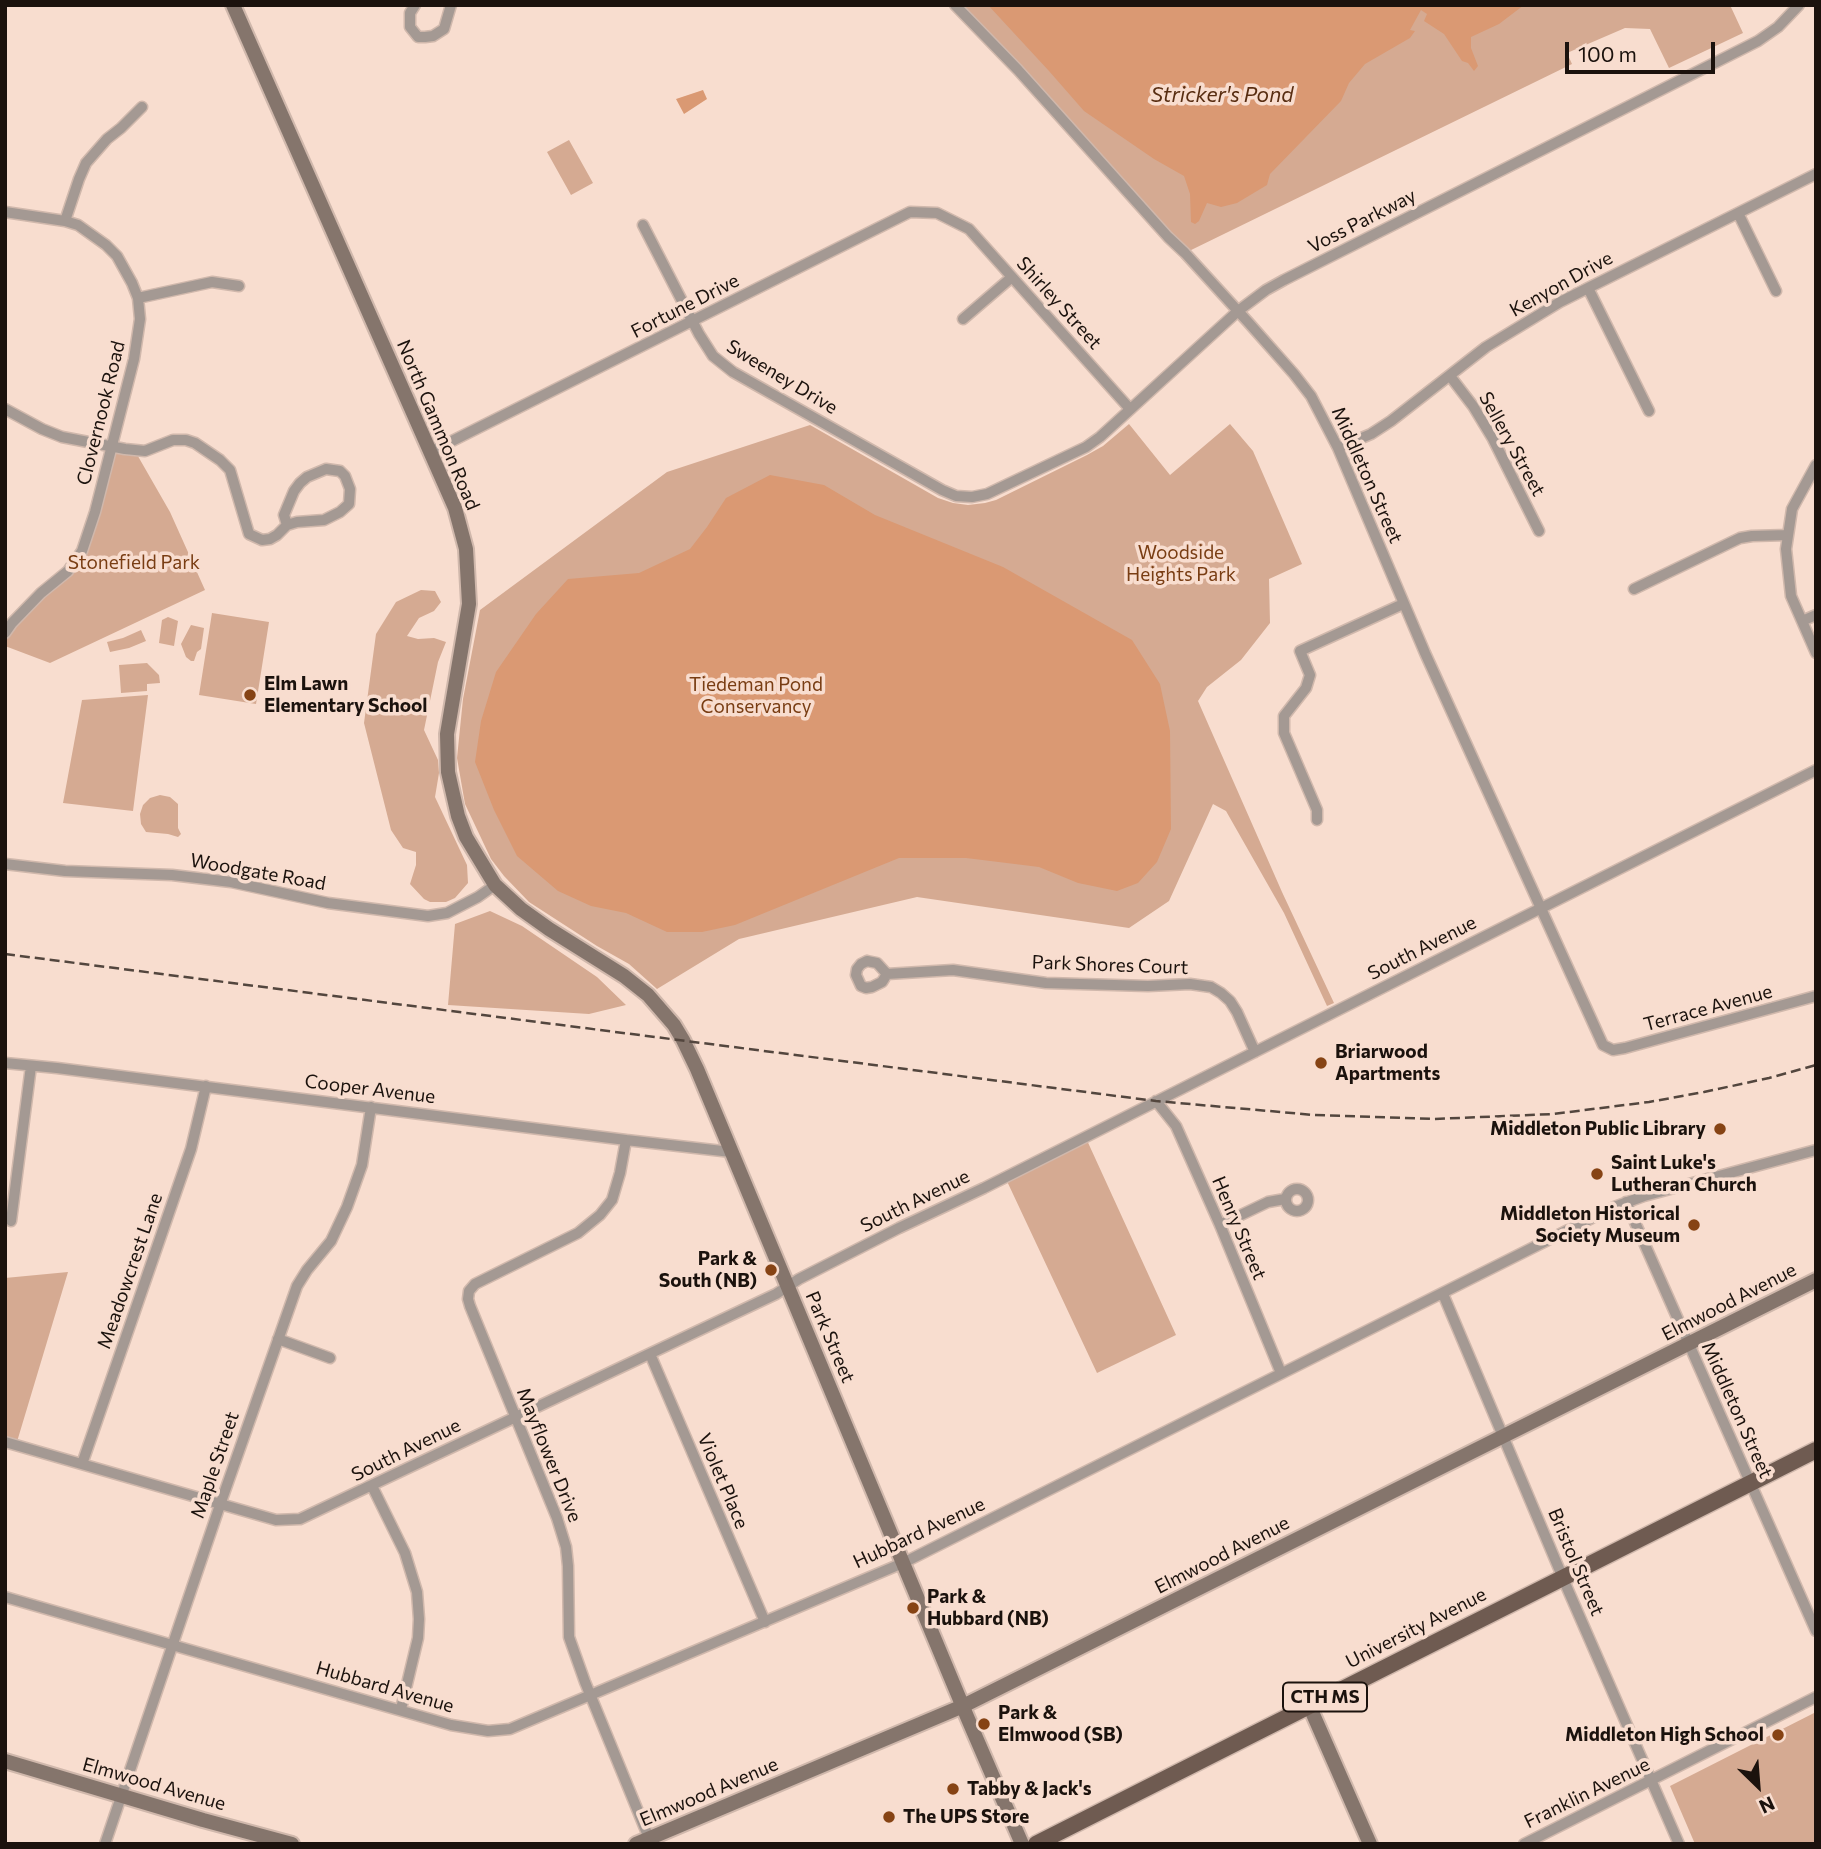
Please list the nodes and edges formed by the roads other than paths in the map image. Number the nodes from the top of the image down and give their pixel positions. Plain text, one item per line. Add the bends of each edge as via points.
1 (233, 5) edge
2 (415, 5) edge
3 (449, 5) edge
4 (955, 5) edge
5 (1799, 5) edge
6 (142, 107) dead end
7 (1816, 174) edge
8 (5, 212) edge
9 (1738, 213) junction
10 (65, 220) junction
11 (959, 224) joint
12 (643, 225) dead end
13 (1012, 277) junction
14 (239, 286) dead end
15 (1588, 288) junction
16 (1776, 290) dead end
17 (138, 298) junction
18 (1238, 311) junction
19 (963, 319) dead end
20 (693, 322) junction
21 (1450, 376) junction
22 (5, 409) edge
23 (1130, 409) junction
24 (1649, 411) dead end
25 (112, 446) junction
26 (1338, 448) junction
27 (430, 452) junction
28 (1816, 466) edge
29 (964, 497) joint
30 (287, 525) junction
31 (1539, 531) dead end
32 (1788, 535) junction
33 (1634, 589) dead end
34 (1403, 604) junction
35 (1816, 615) edge
36 (1802, 621) junction
37 (5, 633) edge
38 (1816, 653) edge
39 (1816, 770) edge
40 (1317, 820) dead end
41 (5, 864) edge
42 (495, 885) junction
43 (1542, 908) junction
44 (521, 909) joint
45 (887, 974) dead end
46 (1816, 996) edge
47 (1610, 1049) joint
48 (1255, 1052) junction
49 (5, 1063) edge
50 (31, 1066) junction
51 (206, 1087) junction
52 (1156, 1101) junction
53 (371, 1107) junction
54 (626, 1140) junction
55 (1816, 1150) edge
56 (731, 1152) junction
57 (1285, 1199) dead end
58 (1626, 1202) junction
59 (11, 1221) dead end
60 (1220, 1225) junction
61 (1816, 1280) edge
62 (788, 1286) junction
63 (1443, 1294) junction
64 (278, 1339) junction
65 (1689, 1344) junction
66 (650, 1354) junction
67 (330, 1358) dead end
68 (1281, 1373) junction
69 (515, 1417) junction
70 (1504, 1435) junction
71 (5, 1442) edge
72 (1816, 1450) edge
73 (82, 1464) junction
74 (1750, 1484) junction
75 (372, 1486) junction
76 (220, 1504) junction
77 (903, 1563) junction
78 (1563, 1578) junction
79 (5, 1597) edge
80 (765, 1622) junction
81 (1816, 1631) edge
82 (172, 1645) junction
83 (589, 1695) junction
84 (1816, 1697) edge
85 (1310, 1705) junction
86 (962, 1706) junction
87 (401, 1709) junction
88 (5, 1761) edge
89 (1651, 1780) junction
90 (121, 1795) junction
91 (645, 1842) edge
92 (105, 1844) edge
93 (292, 1844) edge
94 (1022, 1844) edge
95 (1036, 1844) edge
96 (1370, 1844) edge
97 (1524, 1844) edge
98 (1679, 1844) edge

1 - 27 main road, North Gammon Road
2 - 3 street via 410,27 418,37 444,29
4 - 18 street, Middleton Street
5 - 18 street, Voss Parkway via 1758,41 1283,280
6 - 10 street via 86,163
7 - 9 street, Kenyon Drive
8 - 10 street, Clovernook Road
9 - 15 street, Kenyon Drive
9 - 16 street
10 - 17 street, Clovernook Road via 117,256
11 - 13 street, Shirley Street via 969,229
11 - 20 street, Fortune Drive via 937,213 910,212
12 - 20 street, Sweeney Drive
13 - 19 street
13 - 23 street, Shirley Street
14 - 17 street via 212,282
15 - 21 street, Kenyon Drive via 1486,347
15 - 24 street
17 - 25 street, Clovernook Road via 138,338
18 - 23 street, Voss Parkway
18 - 26 street, Middleton Street via 1311,396
20 - 27 street, Fortune Drive
20 - 29 street, Sweeney Drive via 713,356 733,372 942,490
21 - 26 street, Kenyon Drive via 1371,434
21 - 31 street, Sellery Street via 1493,439
22 - 25 street via 62,436
23 - 29 street, Voss Parkway via 1086,447 987,494
25 - 30 street via 145,451 173,440 195,443 230,470 249,534 262,540
25 - 37 street, Clovernook Road via 82,551
26 - 34 street, Middleton Street
27 - 42 main road, North Gammon Road via 455,508 467,561 469,604 447,734 448,772 466,837
28 - 32 street via 1792,509
30 - 30 street via 284,515 294,491 307,477 326,469 345,476 351,497 340,512 317,522
32 - 33 street via 1740,538
32 - 36 street via 1791,596
34 - 40 street via 1300,651 1310,675 1306,688 1284,716 1284,733 1317,810
34 - 43 street, Middleton Street
35 - 36 street
36 - 38 street
39 - 43 street, South Avenue
41 - 42 street, Woodgate Road via 65,872 208,879 328,903 428,916 447,913
42 - 44 main road, North Gammon Road
43 - 47 street, Middleton Street via 1603,1045
43 - 48 street, South Avenue
44 - 56 main road, Park Street via 624,976 661,1008 693,1060
45 - 48 street, Park Shores Court via 953,970 1046,983 1211,987 1237,1012
46 - 47 street, Terrace Avenue
48 - 52 street, South Avenue
49 - 50 street, Cooper Avenue
50 - 51 street, Cooper Avenue
50 - 59 street
51 - 53 street, Cooper Avenue
51 - 73 street, Meadowcrest Lane via 191,1149
52 - 60 street, Henry Street via 1176,1126
52 - 62 street, South Avenue
53 - 54 street, Cooper Avenue
53 - 64 street, Maple Street via 362,1165 347,1207 331,1241 297,1286
54 - 56 street, Cooper Avenue
54 - 69 street, Mayflower Drive via 612,1200 600,1215 578,1233 469,1291 475,1320
55 - 58 street, Hubbard Avenue
56 - 62 main road, Park Street
57 - 60 street via 1268,1202
58 - 63 street, Hubbard Avenue
58 - 65 street, Middleton Street
60 - 68 street, Henry Street
61 - 65 main road, Elmwood Avenue
62 - 66 street, South Avenue
62 - 77 main road, Park Street
63 - 68 street, Hubbard Avenue
63 - 70 street, Bristol Street
64 - 67 street
64 - 76 street, Maple Street
65 - 70 main road, Elmwood Avenue
65 - 74 street, Middleton Street
66 - 69 street, South Avenue
66 - 80 street, Violet Place
68 - 77 street, Hubbard Avenue
69 - 75 street, South Avenue
69 - 83 street, Mayflower Drive via 566,1547 569,1637
70 - 78 street, Bristol Street
70 - 86 main road, Elmwood Avenue
71 - 73 street, South Avenue
72 - 74 main road, University Avenue / CTH MS
73 - 76 street, South Avenue
74 - 78 main road, University Avenue / CTH MS
74 - 81 street, Middleton Street
75 - 76 street, South Avenue via 300,1519 276,1520
75 - 87 street via 405,1553 417,1592 418,1638
76 - 82 street, Maple Street
77 - 80 street, Hubbard Avenue
77 - 86 main road, Park Street
78 - 85 main road, University Avenue / CTH MS
78 - 89 street, Bristol Street
79 - 82 street, Hubbard Avenue
80 - 83 street, Hubbard Avenue
82 - 87 street, Hubbard Avenue
82 - 90 street, Maple Street
83 - 87 street, Hubbard Avenue via 498,1731 451,1725
83 - 91 street, Mayflower Drive
84 - 89 street, Franklin Avenue
85 - 95 main road, University Avenue / CTH MS
85 - 96 main road
86 - 91 main road, Elmwood Avenue
86 - 94 main road, Park Street
88 - 90 main road, Elmwood Avenue
89 - 97 street, Franklin Avenue
89 - 98 street, Bristol Street
90 - 92 street, Maple Street
90 - 93 main road, Elmwood Avenue

